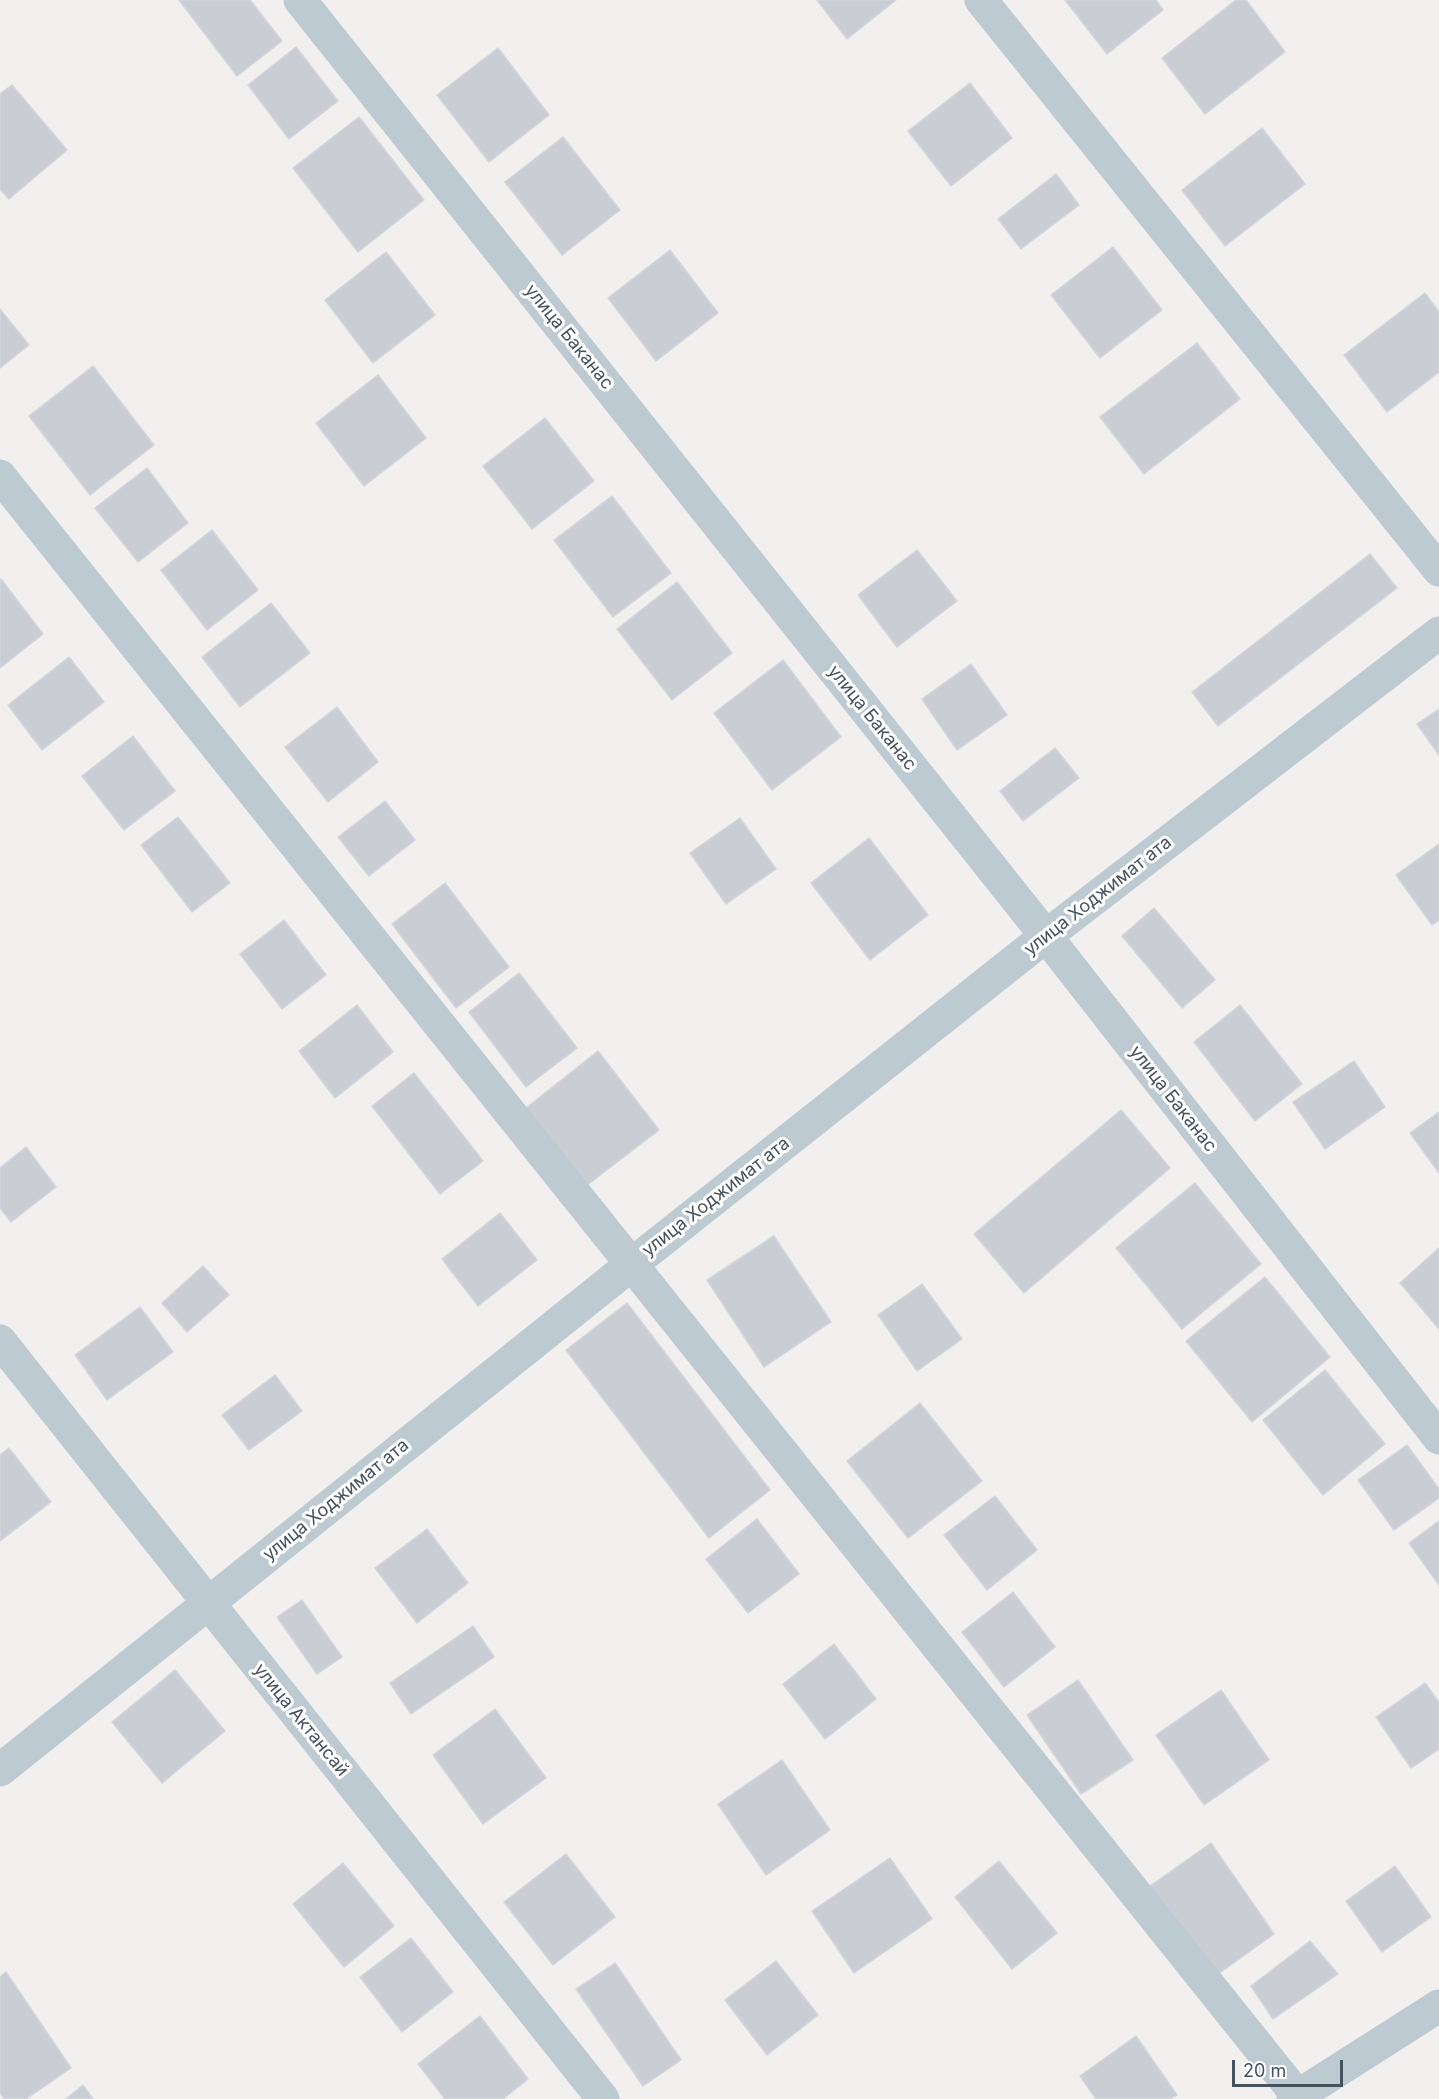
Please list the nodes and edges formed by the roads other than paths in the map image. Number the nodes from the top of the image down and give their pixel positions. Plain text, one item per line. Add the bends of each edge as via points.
1 (300, 0) edge
2 (981, 0) edge
3 (0, 477) edge
4 (1439, 570) edge
5 (1439, 633) edge
6 (1046, 936) junction
7 (632, 1264) junction
8 (0, 1341) edge
9 (1439, 1438) edge
10 (207, 1603) junction
11 (0, 1770) edge
12 (1439, 2006) edge
13 (1295, 2097) edge
14 (603, 2099) edge

1 - 6 street, улица Баканас
2 - 4 street
3 - 7 street
5 - 6 street, улица Ходжимат ата
6 - 7 street, улица Ходжимат ата
6 - 9 street, улица Баканас
7 - 10 street, улица Ходжимат ата
7 - 13 street
8 - 10 street, улица Актансай
10 - 11 street, улица Ходжимат ата
10 - 14 street, улица Актансай
12 - 13 street

